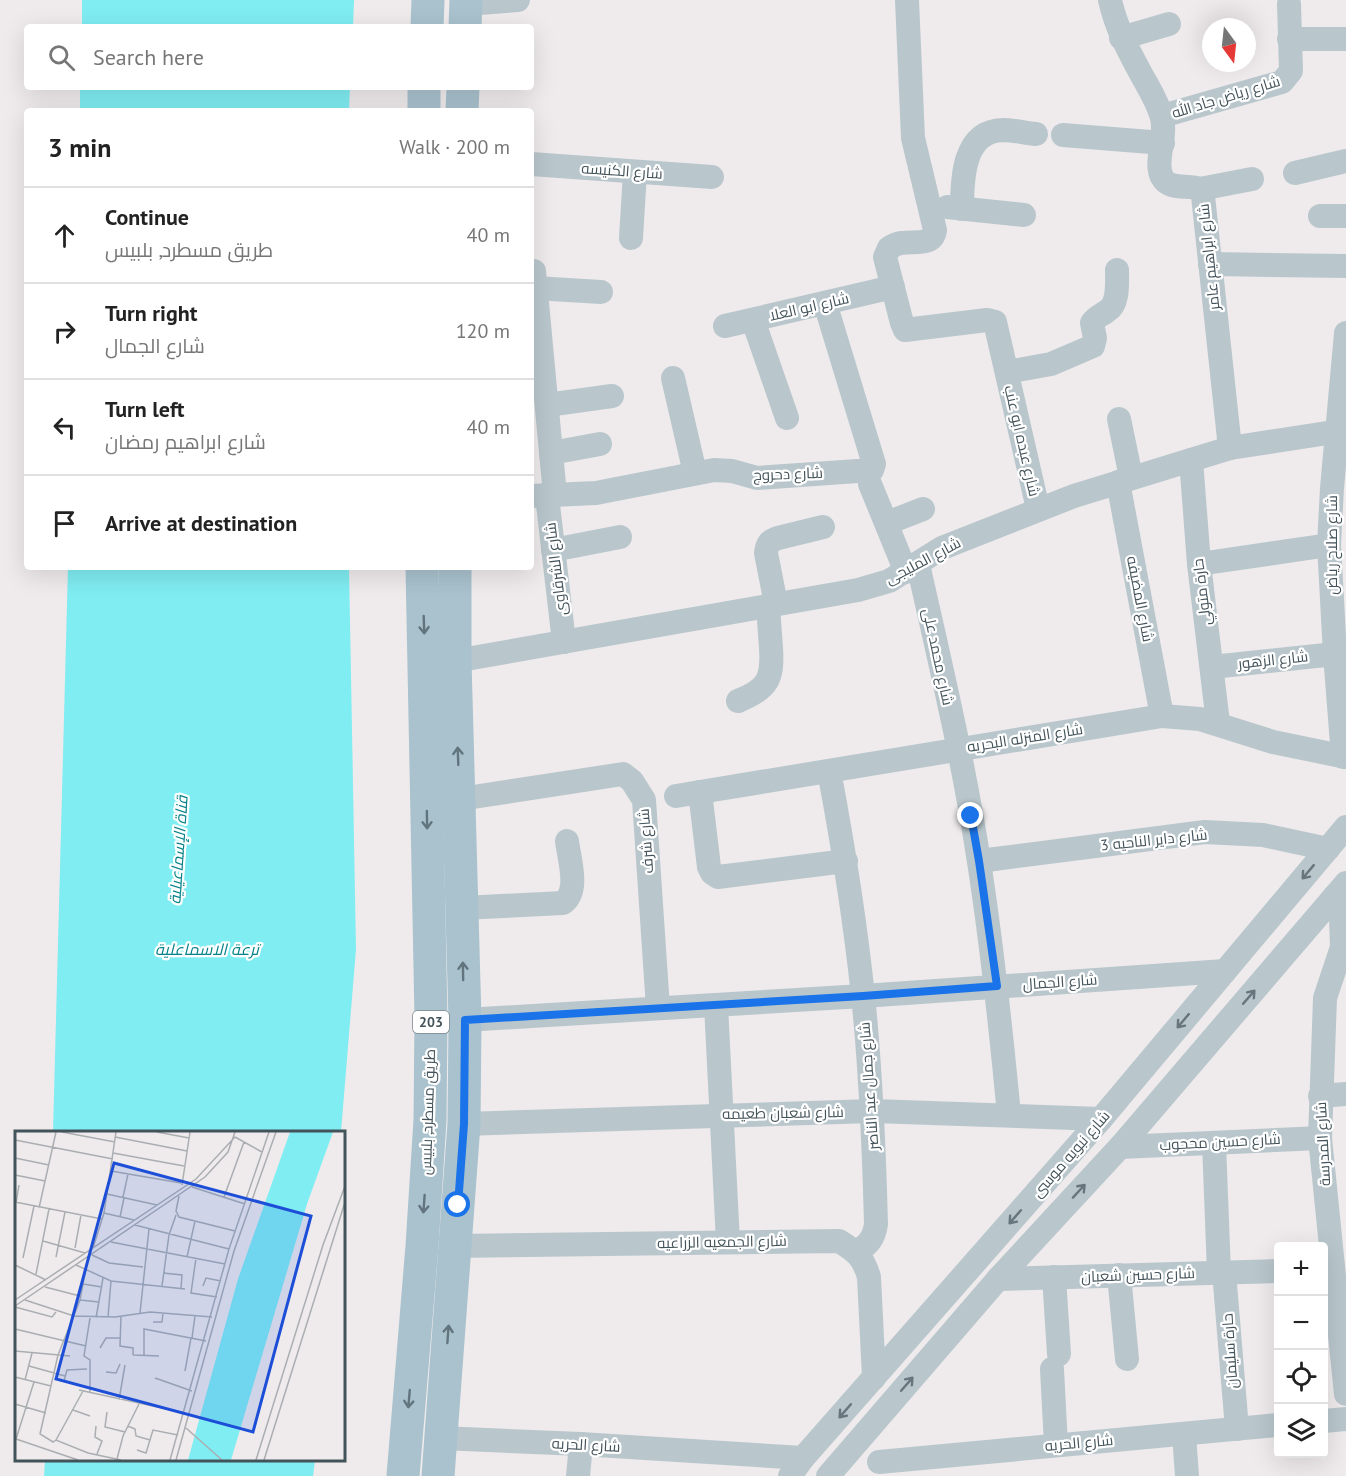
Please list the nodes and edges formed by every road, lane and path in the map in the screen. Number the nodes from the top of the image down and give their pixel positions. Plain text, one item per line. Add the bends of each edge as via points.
1 (428, 0) edge
2 (518, 0) edge
3 (907, 0) edge
4 (1110, 0) edge
5 (1288, 4) dead end
6 (466, 10) edge
7 (427, 24) edge
8 (1168, 24) dead end
9 (1121, 38) junction
10 (1289, 39) junction
11 (1346, 39) edge
12 (424, 90) edge
13 (463, 90) edge
14 (424, 108) edge
15 (462, 108) edge
16 (1162, 116) junction
17 (1036, 134) dead end
18 (1063, 135) dead end
19 (1163, 143) junction
20 (1346, 161) edge
21 (534, 164) edge
22 (635, 172) junction
23 (1295, 173) dead end
24 (712, 177) dead end
25 (1252, 179) dead end
26 (1200, 189) junction
27 (930, 205) junction
28 (962, 208) junction
29 (1024, 215) dead end
30 (1320, 216) dead end
31 (1346, 216) edge
32 (631, 238) dead end
33 (1210, 264) junction
34 (1346, 266) edge
35 (1117, 270) dead end
36 (893, 286) junction
37 (601, 292) dead end
38 (825, 303) junction
39 (753, 320) junction
40 (725, 326) dead end
41 (1346, 333) edge
42 (1007, 372) junction
43 (673, 378) dead end
44 (612, 396) dead end
45 (547, 405) junction
46 (787, 418) dead end
47 (1119, 418) dead end
48 (1342, 430) edge
49 (600, 444) dead end
50 (1230, 448) junction
51 (551, 453) junction
52 (1191, 460) junction
53 (695, 473) junction
54 (1125, 479) junction
55 (870, 484) dead end
56 (544, 496) edge
57 (923, 509) dead end
58 (1038, 509) junction
59 (887, 523) junction
60 (823, 527) dead end
61 (620, 537) dead end
62 (553, 550) junction
63 (1335, 560) edge
64 (1198, 564) junction
65 (912, 568) junction
66 (423, 570) edge
67 (455, 570) edge
68 (772, 605) junction
69 (564, 642) junction
70 (1335, 654) junction
71 (455, 661) junction
72 (1212, 667) junction
73 (738, 701) dead end
74 (1162, 716) junction
75 (1218, 723) junction
76 (958, 749) junction
77 (1345, 757) edge
78 (829, 771) junction
79 (700, 792) junction
80 (676, 796) dead end
81 (460, 799) junction
82 (1346, 827) edge
83 (567, 841) dead end
84 (1328, 849) junction
85 (846, 861) junction
86 (979, 861) junction
87 (1340, 890) edge
88 (462, 908) junction
89 (1225, 971) junction
90 (997, 986) junction
91 (863, 996) junction
92 (716, 1005) junction
93 (658, 1008) junction
94 (465, 1020) junction
95 (1346, 1094) edge
96 (1320, 1096) junction
97 (873, 1111) junction
98 (721, 1115) junction
99 (1009, 1115) junction
100 (1101, 1119) junction
101 (464, 1124) junction
102 (1320, 1138) junction
103 (1214, 1143) junction
104 (1120, 1147) junction
105 (728, 1242) junction
106 (455, 1246) junction
107 (857, 1252) junction
108 (1329, 1269) edge
109 (1274, 1271) edge
110 (1222, 1272) junction
111 (1119, 1275) junction
112 (1054, 1277) junction
113 (998, 1279) junction
114 (1127, 1359) dead end
115 (874, 1378) junction
116 (1346, 1394) edge
117 (1346, 1419) edge
118 (1328, 1421) edge
119 (1274, 1425) edge
120 (1237, 1429) junction
121 (1184, 1434) junction
122 (863, 1436) junction
123 (440, 1438) junction
124 (581, 1444) junction
125 (1056, 1445) junction
126 (797, 1467) edge
127 (880, 1469) edge
128 (403, 1476) edge
129 (438, 1476) edge
130 (579, 1476) edge
131 (828, 1476) edge
132 (1187, 1476) edge

1 - 7 main road
2 - 6 street
3 - 27 street via 913,138
4 - 9 street, شارع ابراهيم عامر
5 - 10 street, شارع رياض جاد الله
8 - 9 street
9 - 16 street, شارع ابراهيم عامر
10 - 11 street
10 - 16 street, شارع رياض جاد الله via 1291,71 1282,82
12 - 14 main road
13 - 15 main road
16 - 19 street, شارع ابراهيم عامر
17 - 28 street via 1002,130 991,132 972,145 964,169
18 - 19 street
19 - 26 street, شارع ابراهيم عامر via 1160,168 1165,182
20 - 23 street
21 - 22 street, شارع الكنيسه
22 - 24 street, شارع الكنيسه
22 - 32 street
25 - 26 street
26 - 33 street, شارع ابراهيم عامر
27 - 28 street
27 - 36 street via 934,236 926,242 900,243 889,248 885,256
28 - 29 street
30 - 31 street
33 - 34 street
33 - 50 street, شارع ابراهيم عامر
35 - 42 street, شارع عبده ابو عنب via 1114,303 1092,323 1093,346 1051,364
36 - 38 street, شارع ابو العلا
36 - 42 street, شارع عبده ابو عنب via 905,330 991,320 997,326
37 - 45 street, شارع الشرقاوى via 535,280
38 - 39 street, شارع ابو العلا
38 - 53 street, شارع دحروج via 874,464 872,470 757,478 732,471
39 - 40 street, شارع ابو العلا
39 - 46 street
41 - 48 street, شارع صلاح رياض
42 - 58 street, شارع عبده ابو عنب
43 - 53 street
44 - 45 street
45 - 51 street, شارع الشرقاوى
47 - 54 street, شارع المضيفه
48 - 50 street, شارع المليجى
48 - 63 street, شارع صلاح رياض
49 - 51 street
50 - 52 street, شارع المليجى
51 - 56 street, شارع الشرقاوى
52 - 54 street, شارع المليجى
52 - 64 street, حارة متولي
53 - 56 street, شارع دحروج via 621,489
54 - 58 street, شارع المليجى
54 - 74 street, شارع المضيفه
55 - 59 street, شارع محمد على
56 - 62 street, شارع الشرقاوى
57 - 59 street
58 - 65 street, شارع المليجى via 942,548
59 - 65 street, شارع محمد على
60 - 68 street via 771,540 766,546
61 - 62 street
62 - 69 street, شارع الشرقاوى
63 - 64 street
63 - 70 street, شارع صلاح رياض
64 - 72 street, حارة متولي
65 - 68 street, شارع المليجى via 889,581 858,590
65 - 76 street, شارع محمد على
66 -> 128 main road, طريق مسطرد, بلبيس / 203 via 430,1120
67 - 71 main road, 203
68 - 69 street, شارع المليجى
68 - 73 street via 772,670 753,695
69 - 71 street, شارع المليجى
70 - 72 street, شارع الزهور
70 - 77 street, شارع صلاح رياض
81 -> 71 main road, 203
72 - 75 street, حارة متولي
74 - 75 street, شارع المنزله البحريه
74 - 76 street, شارع المنزله البحريه
75 - 77 street, شارع المنزله البحريه via 1273,742
76 - 78 street, شارع المنزله البحريه
76 - 86 street, شارع محمد على
78 - 79 street, شارع المنزله البحريه
78 - 85 street, شارع جمال عبد الناصر
79 - 80 street, شارع المنزله البحريه
79 - 85 street via 709,867 718,876
81 - 88 main road, 203
81 - 93 street, شارع شرف via 623,774 632,781 644,800
82 - 84 street, شارع نبويه موسى
83 - 88 street via 573,888 563,903
84 - 86 street, شارع داير الناحيه 3 via 1263,835 1206,832
84 -> 89 street, شارع نبويه موسى
85 - 91 street, شارع جمال عبد الناصر
86 - 90 street, شارع محمد على
87 - 96 street, شارع المدرسة via 1342,947 1325,998
104 -> 87 street, شارع نبويه موسى
94 -> 88 main road, 203
89 - 90 street, شارع الجمال
89 -> 100 street, شارع نبويه موسى
90 - 91 street, شارع الجمال
90 - 99 street, شارع محمد على
91 - 92 street, شارع الجمال
91 - 97 street, شارع جمال عبد الناصر
92 - 93 street, شارع الجمال
92 - 98 street
93 - 94 street, شارع الجمال
94 - 101 main road, 203
95 - 96 street
96 - 102 street, شارع المدرسة
97 - 98 street, شارع شعبان طعيمه
97 - 99 street, شارع شعبان طعيمه
97 - 107 street, شارع جمال عبد الناصر via 875,1235
98 - 101 street, شارع شعبان طعيمه
98 - 105 street
99 - 100 street, شارع شعبان طعيمه
100 -> 115 street, شارع نبويه موسى
101 - 106 main road, 203
102 - 103 street, شارع حسين محجوب
102 - 108 street, شارع المدرسة
103 - 104 street, شارع حسين محجوب
103 - 110 street, حارة سليمان
113 -> 104 street, شارع نبويه موسى
105 - 106 street, شارع الجمعيه الزراعيه
105 - 107 street, شارع الجمعيه الزراعيه via 840,1242
123 -> 106 main road, 203
107 - 115 street via 869,1277
108 - 116 street, شارع المدرسة
109 - 110 street, شارع حسين شعبان
110 - 111 street, شارع حسين شعبان
110 - 120 street, حارة سليمان
111 - 112 street, شارع حسين شعبان
111 - 114 street
112 - 113 street, شارع حسين شعبان
112 - 125 street
122 -> 113 street, شارع نبويه موسى
115 -> 126 street, شارع نبويه موسى
117 - 118 street
119 - 120 street, شارع الحريه
120 - 121 street, شارع الحريه
121 - 125 street, شارع الحريه
121 - 132 street
122 - 127 street via 873,1448
122 - 131 street, شارع نبويه موسى
123 - 124 street, شارع الحريه
123 - 129 main road, 203
124 - 126 street, شارع الحريه
124 - 130 street
125 - 127 street, شارع الحريه

